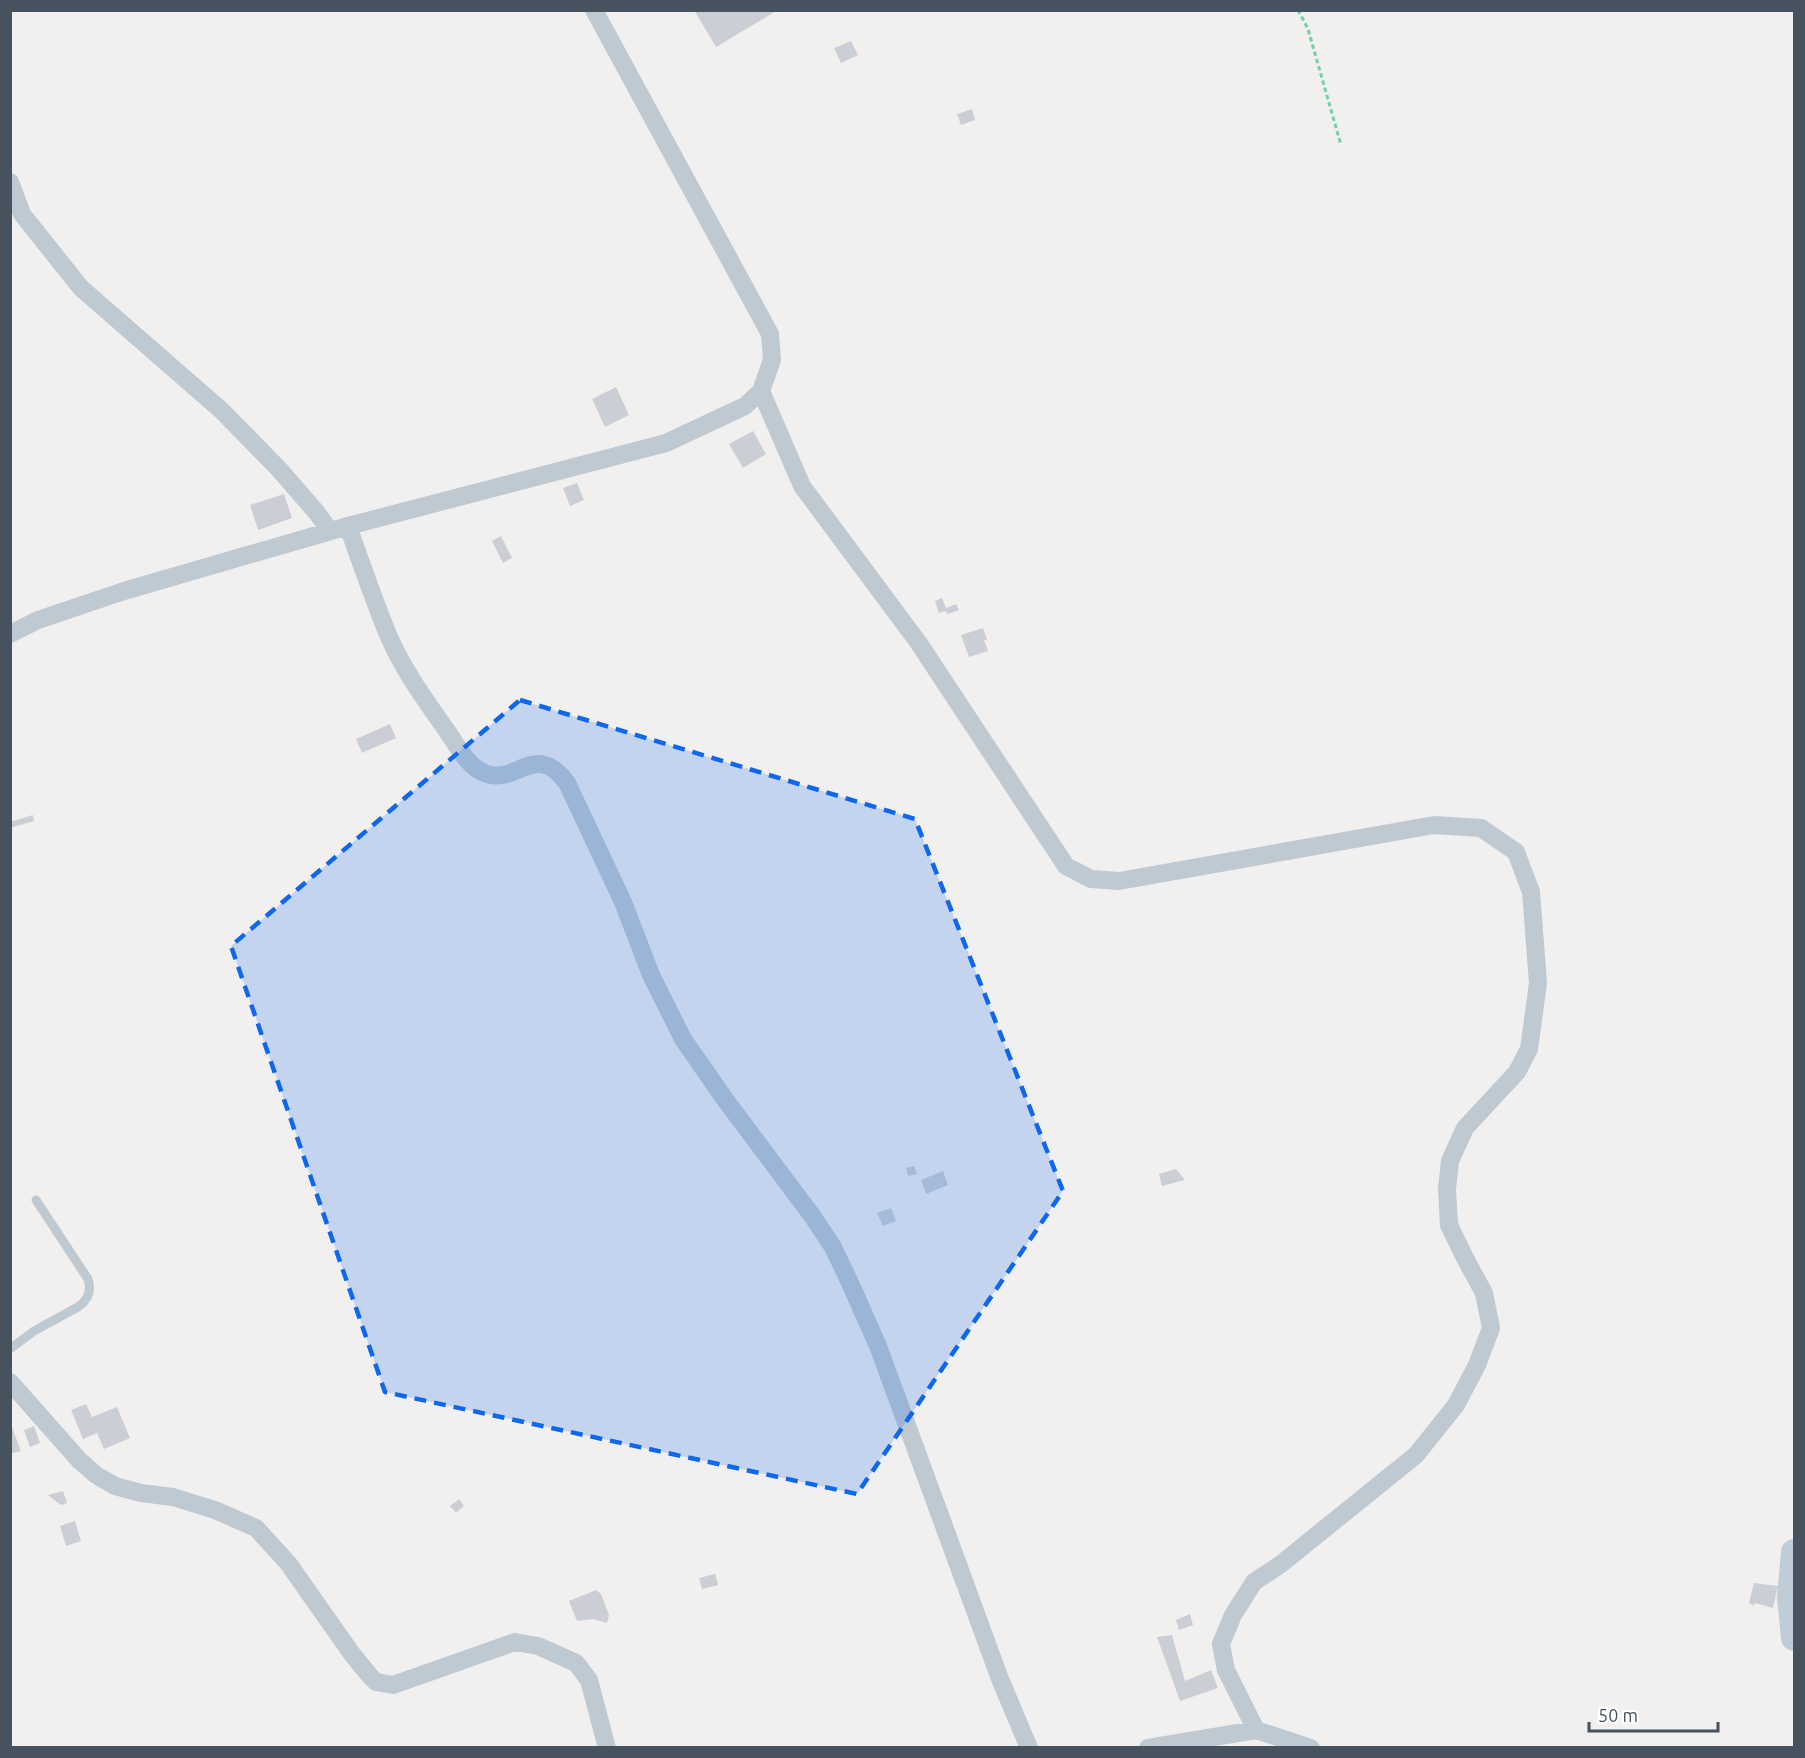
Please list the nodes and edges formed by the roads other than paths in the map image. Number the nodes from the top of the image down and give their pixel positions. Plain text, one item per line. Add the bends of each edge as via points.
1 (594, 10) edge
2 (10, 182) edge
3 (761, 391) junction
4 (348, 526) junction
5 (330, 531) junction
6 (10, 634) edge
7 (36, 1200) dead end
8 (10, 1349) edge
9 (10, 1382) edge
10 (1794, 1552) edge
11 (1794, 1638) edge
12 (1256, 1730) junction
13 (607, 1748) edge
14 (1029, 1748) edge
15 (1148, 1748) edge
16 (1311, 1748) edge

1 - 3 street via 770,334 772,360
2 - 5 street via 22,214 81,288 221,410 278,468
3 - 4 street via 745,406 666,443
3 - 12 street via 802,486 918,642 1066,866 1091,879 1119,881 1434,825 1481,828 1516,852 1531,892 1538,984 1529,1049 1517,1072 1465,1128 1449,1161 1449,1225 1484,1293 1491,1328 1478,1365 1456,1405 1416,1455 1254,1582 1233,1615 1221,1644 1226,1670
4 - 5 street
4 - 14 street via 390,639 414,682 473,766 498,776 535,764 558,769 577,799 661,997 683,1039 833,1247 878,1346
5 - 6 street via 114,595 38,620
7 - 8 lane via 88,1279 90,1291 84,1303
9 - 13 street via 96,1475 116,1486 215,1510 256,1528 288,1563 376,1682 393,1685 515,1642 538,1646 576,1663 589,1680
10 - 11 street via 1790,1597
12 - 15 street
12 - 16 street

